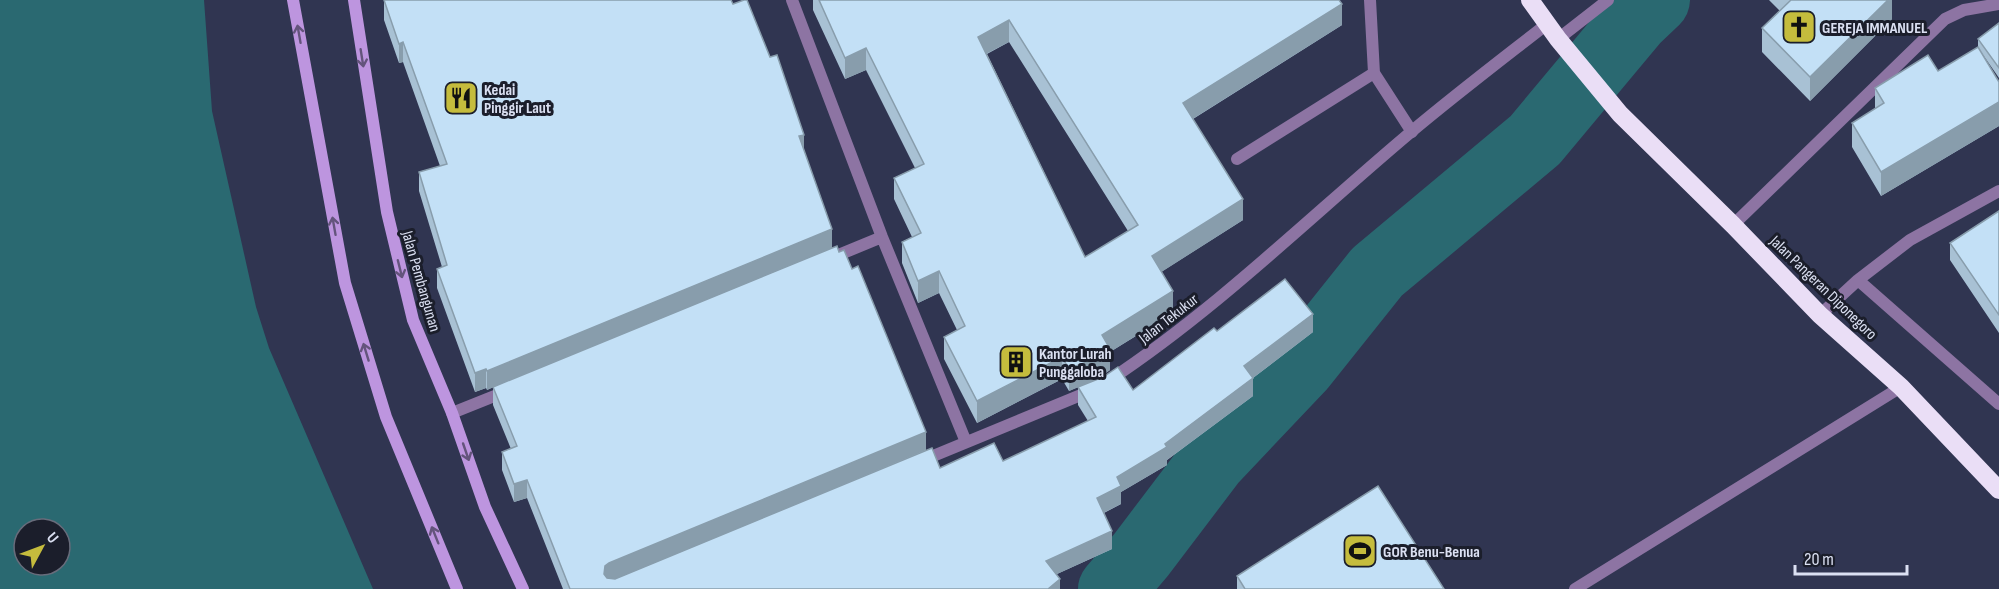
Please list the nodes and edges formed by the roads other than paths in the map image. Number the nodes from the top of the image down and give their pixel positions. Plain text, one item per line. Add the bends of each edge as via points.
1 (293, 0) edge
2 (354, 0) edge
3 (792, 0) edge
4 (1370, 0) edge
5 (1530, 0) edge
6 (1608, 0) edge
7 (1999, 3) edge
8 (1546, 24) junction
9 (1558, 39) junction
10 (1374, 73) junction
11 (1412, 132) junction
12 (1237, 159) dead end
13 (1999, 191) edge
14 (1733, 225) junction
15 (882, 237) junction
16 (816, 264) edge
17 (1858, 280) junction
18 (1820, 315) junction
19 (519, 386) edge
20 (1901, 387) junction
21 (1999, 404) edge
22 (453, 413) junction
23 (966, 442) junction
24 (911, 465) edge
25 (1999, 490) edge
26 (457, 589) edge
27 (523, 589) edge
28 (1575, 589) edge

26 -> 1 main road via 386,417 345,284
2 -> 22 main road, Jalan Pembangunan via 387,212 412,320
3 - 15 street
4 - 10 street
5 - 8 highway, Jalan Pangeran Diponegoro
6 - 9 street
7 - 14 street via 1964,10 1945,19
8 - 9 highway, Jalan Pangeran Diponegoro
8 - 11 street, Jalan Tekukur
9 - 14 highway, Jalan Pangeran Diponegoro via 1620,114
10 - 11 street
10 - 12 street
11 - 23 street, Jalan Tekukur via 1222,297 1152,352 1100,387
13 - 17 street via 1910,240
14 - 18 highway, Jalan Pangeran Diponegoro
15 - 16 street
15 - 23 street
17 - 18 street
17 - 21 street
18 - 20 highway, Jalan Pangeran Diponegoro
19 - 22 street
20 - 25 highway, Jalan Pangeran Diponegoro
20 - 28 street
22 -> 27 main road, Jalan Pembangunan via 485,507
23 - 24 street, Jalan Tekukur

